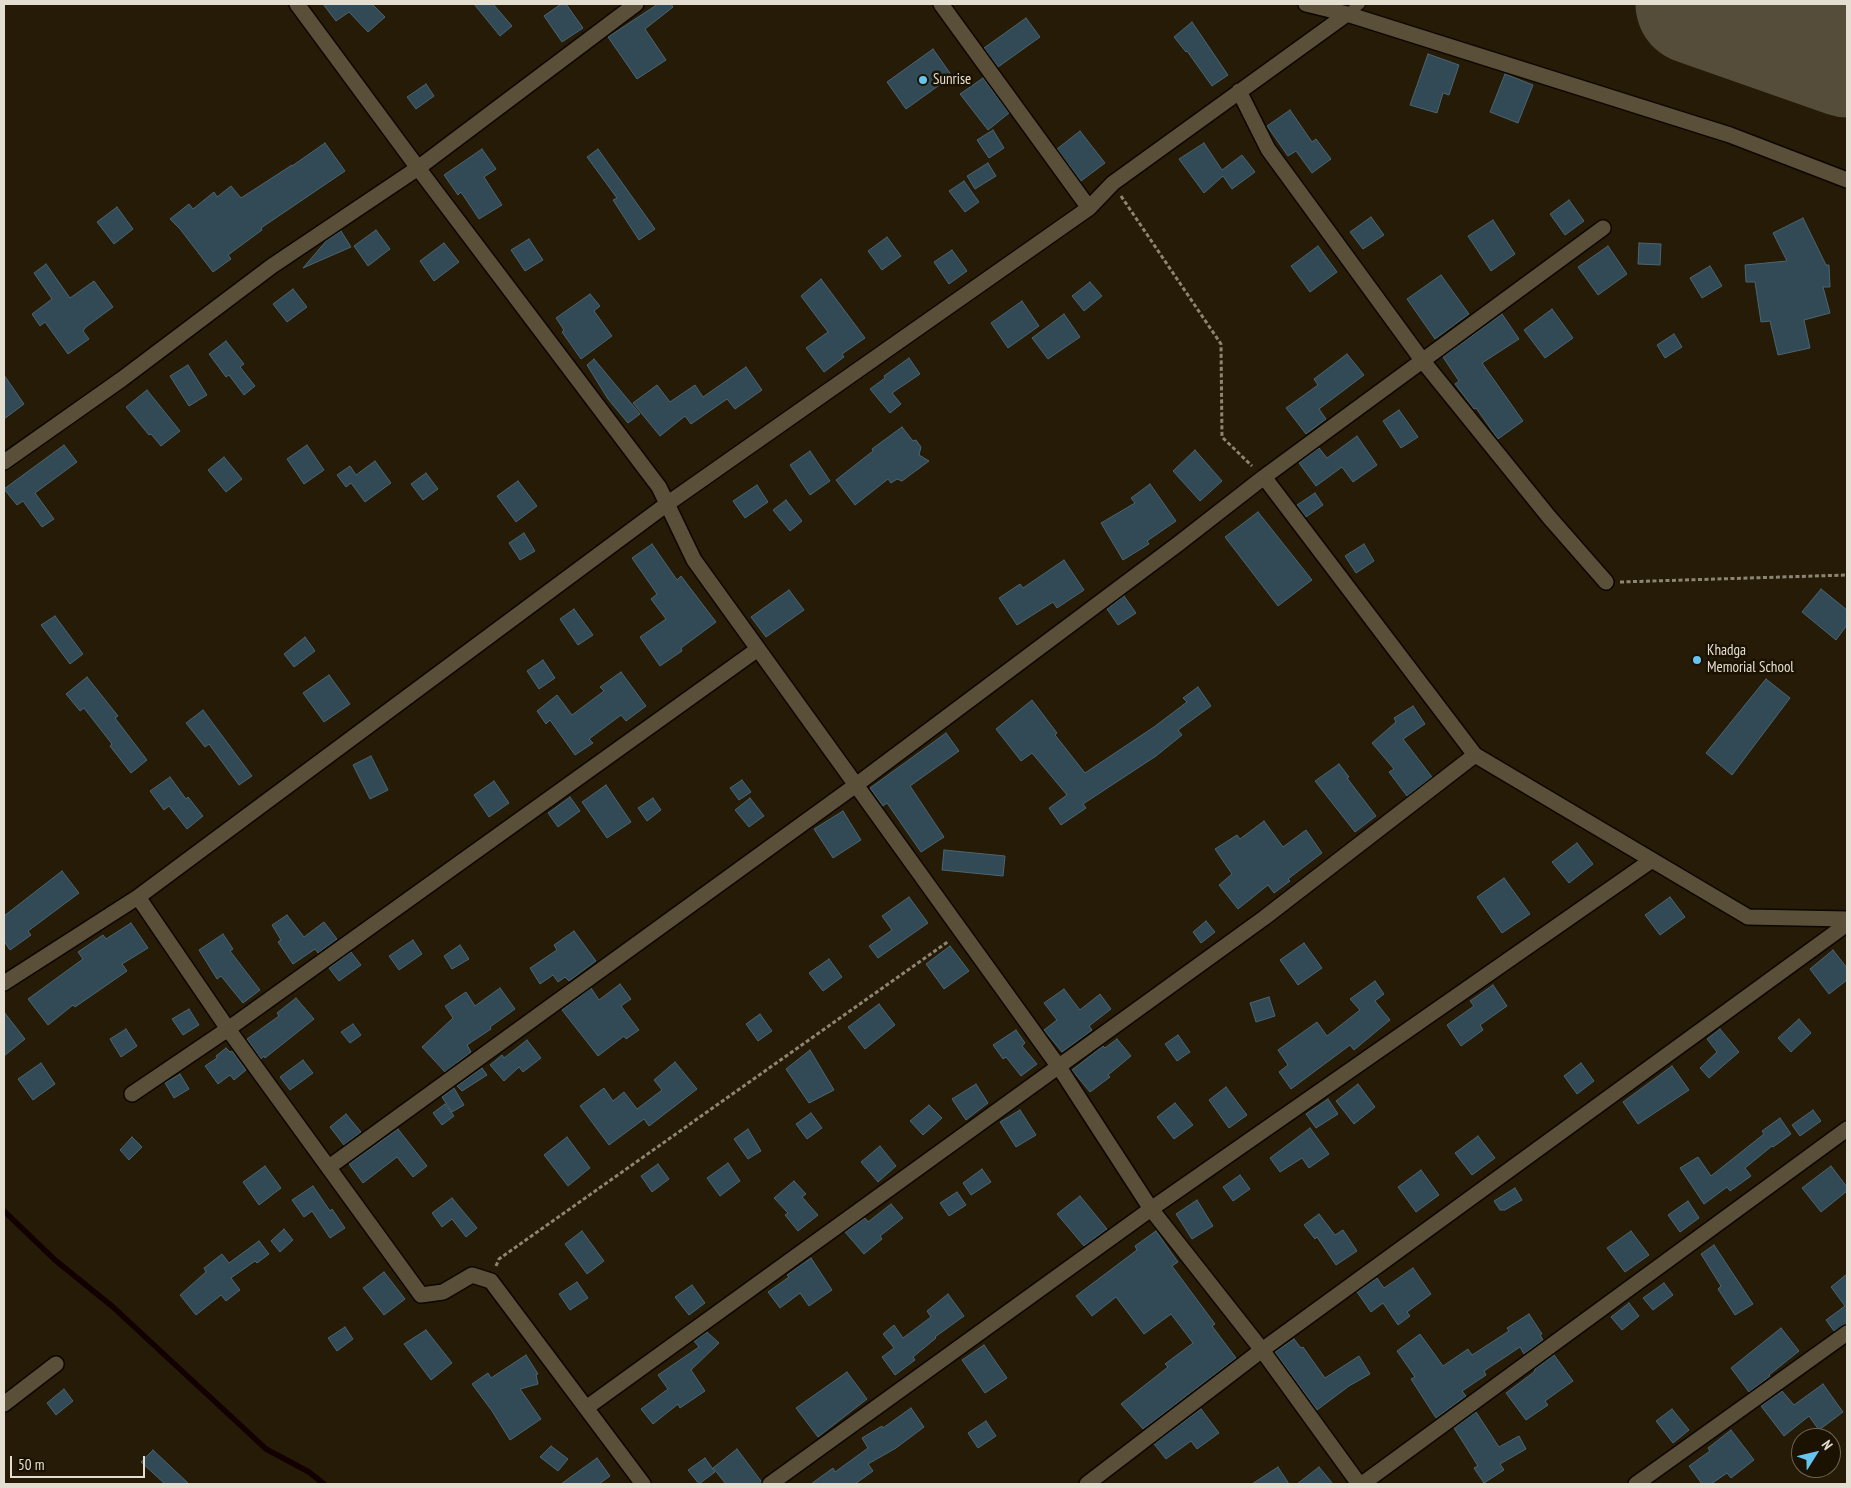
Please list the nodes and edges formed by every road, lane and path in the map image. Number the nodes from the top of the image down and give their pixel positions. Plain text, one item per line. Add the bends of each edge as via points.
1 (296, 4) edge
2 (636, 4) edge
3 (941, 4) edge
4 (1306, 4) edge
5 (1360, 4) edge
6 (1346, 14) junction
7 (1239, 91) junction
8 (418, 168) junction
9 (1847, 180) edge
10 (1113, 182) junction
11 (1089, 208) junction
12 (1603, 228) dead end
13 (1422, 360) junction
14 (4, 462) edge
15 (1264, 477) junction
16 (667, 504) junction
17 (1847, 575) edge
18 (1606, 582) joint
19 (758, 649) junction
20 (1475, 755) junction
21 (856, 785) junction
22 (1652, 860) junction
23 (138, 896) junction
24 (1847, 919) edge
25 (1847, 924) edge
26 (962, 932) junction
27 (4, 983) edge
28 (228, 1029) junction
29 (1059, 1067) junction
30 (132, 1094) dead end
31 (1847, 1129) edge
32 (329, 1167) junction
33 (1151, 1209) junction
34 (491, 1281) junction
35 (1847, 1333) edge
36 (1262, 1350) junction
37 (56, 1364) dead end
38 (4, 1404) edge
39 (586, 1408) junction
40 (643, 1484) edge
41 (770, 1484) edge
42 (1087, 1484) edge
43 (1360, 1484) edge
44 (1636, 1484) edge

1 - 8 street
2 - 8 street
3 - 11 street
4 - 6 street
5 - 6 lane
6 - 7 street
6 - 9 street via 1730,135
7 - 10 street
7 - 13 street via 1268,148
8 - 14 street via 272,266
8 - 16 street via 659,487
10 - 11 street
10 - 15 path via 1220,344 1222,438
11 - 16 street
12 - 13 street
13 - 15 street
13 - 18 street
15 - 20 street
15 - 21 street
16 - 19 street via 694,560
16 - 23 street
17 - 18 path
19 - 21 street
19 - 28 street
20 - 22 street
20 - 29 street via 1264,918
21 - 26 street
21 - 32 street
22 - 24 street via 1748,917
22 - 33 street
23 - 27 street
23 - 28 street
25 - 36 street
26 - 29 street
26 - 34 path via 499,1259
28 - 30 street
28 - 32 street
29 - 33 street
29 - 39 street
31 - 43 street
32 - 34 street via 421,1295 443,1292 472,1275
33 - 36 street
33 - 41 street
34 - 39 street
35 - 44 street
36 - 42 street
36 - 43 street
37 - 38 street
39 - 40 street

